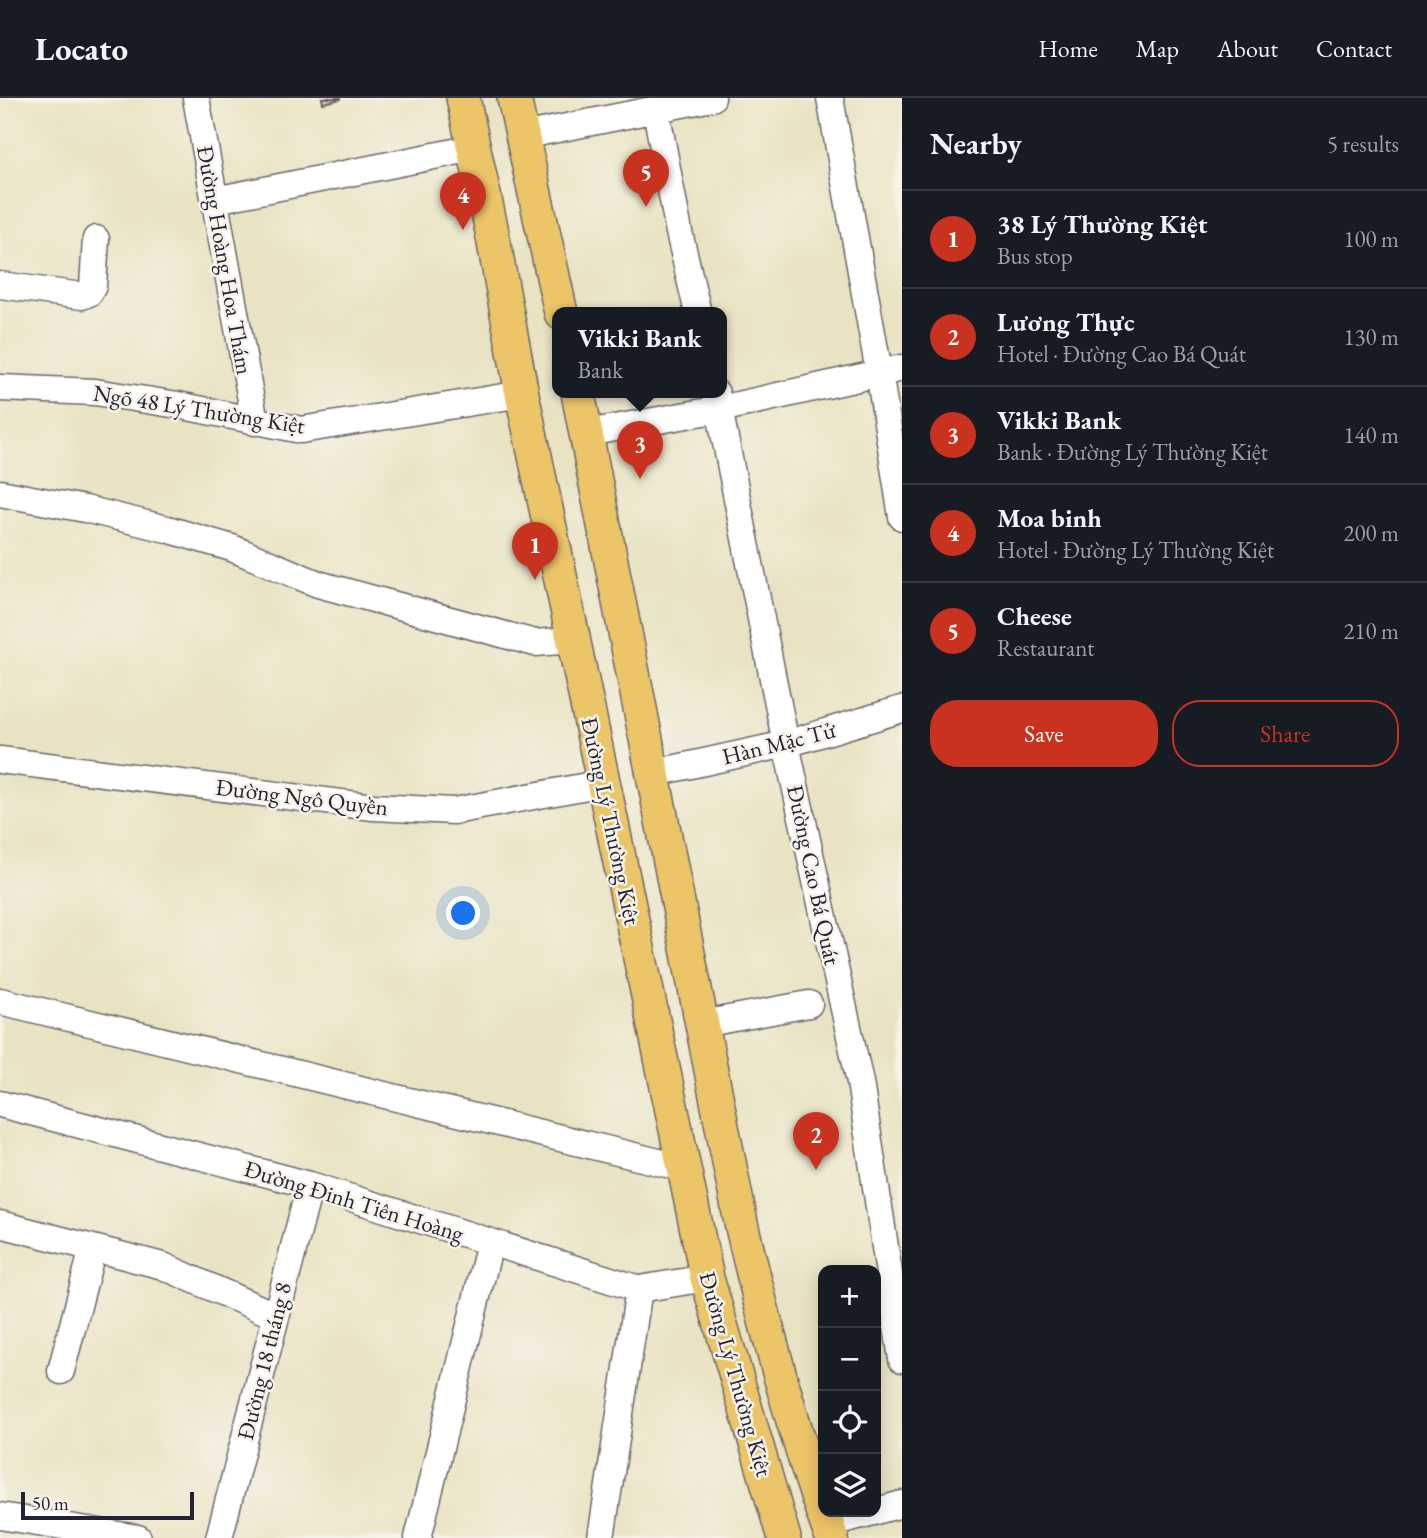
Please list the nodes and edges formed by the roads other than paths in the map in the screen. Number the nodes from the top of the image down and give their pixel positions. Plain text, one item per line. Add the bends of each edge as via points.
1 (196, 98) edge
2 (463, 98) edge
3 (514, 98) edge
4 (712, 98) edge
5 (830, 98) edge
6 (656, 110) junction
7 (523, 136) junction
8 (474, 148) junction
9 (215, 200) junction
10 (540, 217) junction
11 (491, 227) junction
12 (96, 239) dead end
13 (0, 285) edge
14 (560, 307) edge
15 (697, 307) edge
16 (891, 370) edge
17 (0, 388) edge
18 (522, 394) junction
19 (579, 398) edge
20 (718, 401) edge
21 (255, 422) junction
22 (587, 433) junction
23 (0, 493) edge
24 (902, 517) edge
25 (573, 640) junction
26 (902, 709) edge
27 (786, 744) junction
28 (0, 760) edge
29 (654, 773) junction
30 (603, 783) junction
31 (0, 1001) edge
32 (809, 1004) dead end
33 (702, 1024) junction
34 (0, 1104) edge
35 (683, 1168) junction
36 (310, 1185) junction
37 (0, 1224) edge
38 (490, 1242) junction
39 (93, 1248) junction
40 (707, 1278) junction
41 (639, 1289) junction
42 (276, 1316) junction
43 (902, 1359) edge
44 (61, 1371) dead end
45 (902, 1504) edge
46 (881, 1510) edge
47 (0, 1516) edge
48 (863, 1517) edge
49 (830, 1531) edge
50 (138, 1538) edge
51 (219, 1538) edge
52 (418, 1538) edge
53 (600, 1538) edge
54 (780, 1538) edge

1 - 9 street, Đường Hoàng Hoa Thám
2 - 8 main road, Đường Lý Thường Kiệt
3 - 7 main road
4 - 6 street
5 - 16 street
6 - 7 street
6 - 15 street
7 - 8 main road
7 - 10 main road
8 - 9 street
8 - 11 main road, Đường Lý Thường Kiệt
9 - 21 street, Đường Hoàng Hoa Thám
10 - 11 main road
10 - 14 main road
11 - 18 main road, Đường Lý Thường Kiệt
12 - 13 street via 89,293 82,296
16 - 20 street
16 - 24 street
17 - 21 street, Ngõ 48 Lý Thường Kiệt via 94,392
18 - 21 street, Ngõ 48 Lý Thường Kiệt via 301,430
18 - 25 main road, Đường Lý Thường Kiệt
19 - 22 main road, Đường Lý Thường Kiệt
20 - 22 street
20 - 27 street, Đường Cao Bá Quát
22 - 29 main road, Đường Lý Thường Kiệt
23 - 25 street via 167,529 232,548 318,584 535,643
25 - 30 main road, Đường Lý Thường Kiệt
26 - 27 street, Hàn Mặc Tử
27 - 29 street, Hàn Mặc Tử
27 - 43 street, Đường Cao Bá Quát via 860,1082
28 - 30 street, Đường Ngô Quyền via 373,807 454,811
29 - 30 main road
29 - 33 main road, Đường Lý Thường Kiệt
30 - 35 main road, Đường Lý Thường Kiệt
31 - 35 street
32 - 33 street
33 - 49 main road, Đường Lý Thường Kiệt via 764,1325
34 - 36 street, Đường Đinh Tiên Hoàng
35 - 40 main road, Đường Lý Thường Kiệt
36 - 38 street, Đường Đinh Tiên Hoàng
36 - 42 street, Đường 18 tháng 8
37 - 39 street
38 - 41 street, Đường Đinh Tiên Hoàng
38 - 52 street
39 - 42 street via 163,1266
39 - 44 street
40 - 41 street, Đường Đinh Tiên Hoàng
40 - 54 main road, Đường Lý Thường Kiệt
41 - 53 street
42 - 51 street, Đường 18 tháng 8
45 - 46 street
47 - 50 street
48 - 49 street
49 - 54 main road

